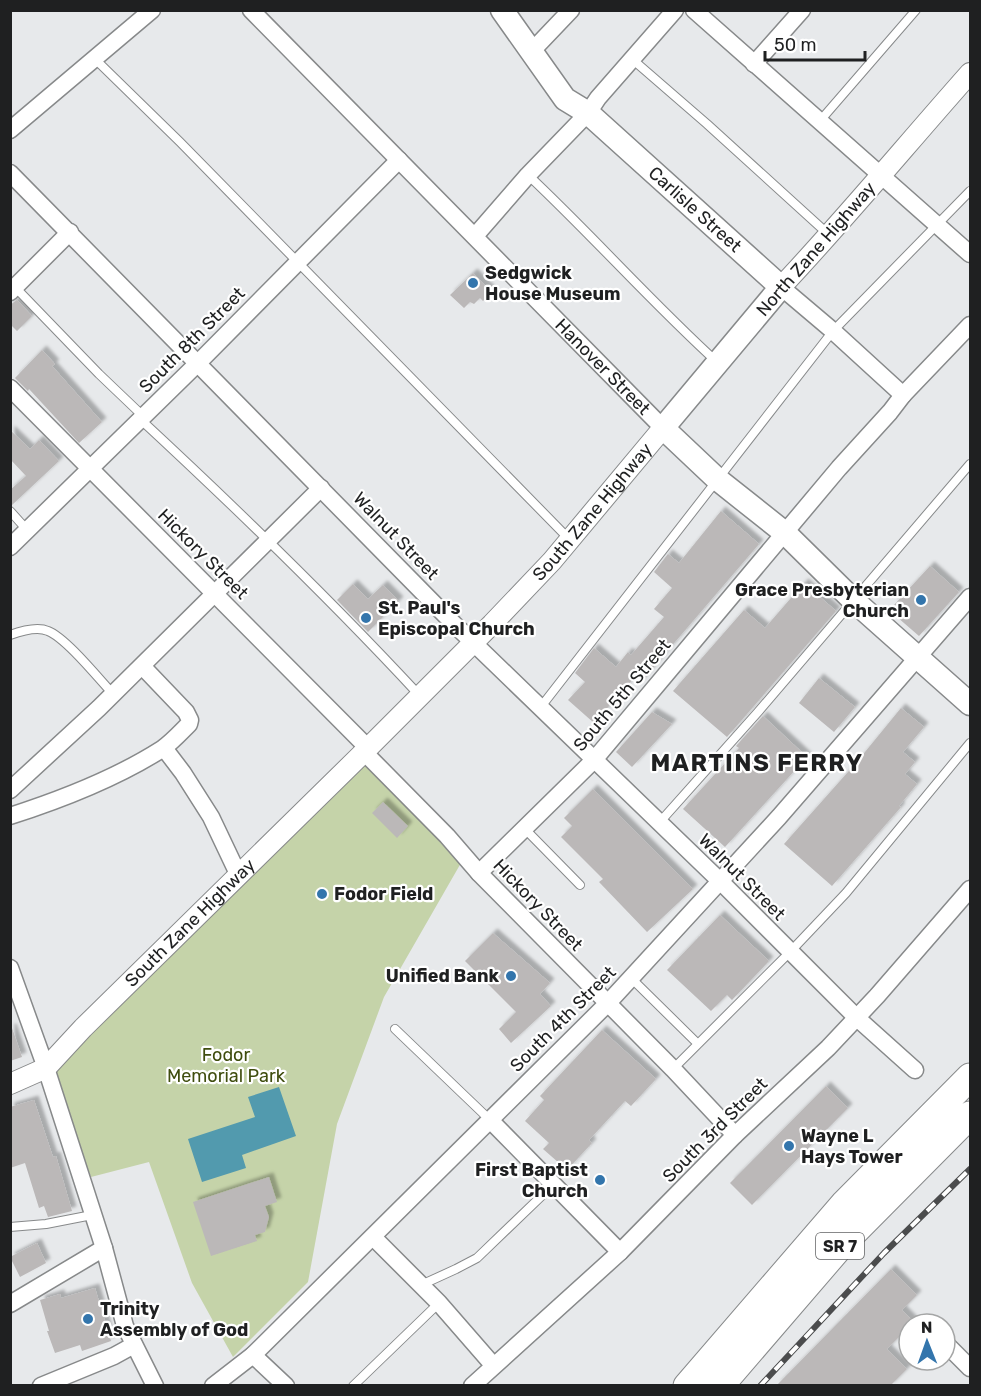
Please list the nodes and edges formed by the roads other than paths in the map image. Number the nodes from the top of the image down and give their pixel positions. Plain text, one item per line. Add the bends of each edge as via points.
1 (152, 10) edge
2 (252, 10) edge
3 (502, 10) edge
4 (571, 10) edge
5 (675, 10) edge
6 (694, 10) edge
7 (802, 10) edge
8 (916, 10) edge
9 (531, 52) junction
10 (632, 58) junction
11 (95, 59) junction
12 (754, 64) junction
13 (970, 73) edge
14 (588, 113) junction
15 (819, 122) junction
16 (10, 130) edge
17 (399, 160) junction
18 (10, 174) edge
19 (528, 175) junction
20 (879, 176) junction
21 (970, 191) edge
22 (938, 225) junction
23 (70, 232) junction
24 (475, 236) junction
25 (830, 236) junction
26 (970, 254) edge
27 (298, 262) junction
28 (781, 287) junction
29 (12, 288) edge
30 (970, 325) edge
31 (833, 331) junction
32 (198, 363) junction
33 (719, 363) junction
34 (10, 388) edge
35 (903, 395) junction
36 (141, 417) junction
37 (663, 428) junction
38 (970, 465) edge
39 (91, 468) junction
40 (717, 479) junction
41 (321, 488) junction
42 (10, 511) edge
43 (28, 531) junction
44 (785, 533) junction
45 (570, 539) junction
46 (268, 541) junction
47 (10, 547) edge
48 (216, 594) junction
49 (970, 597) edge
50 (853, 600) junction
51 (10, 635) edge
52 (473, 642) junction
53 (917, 657) junction
54 (142, 666) junction
55 (113, 694) junction
56 (420, 696) junction
57 (970, 704) edge
58 (540, 708) junction
59 (970, 743) edge
60 (164, 747) junction
61 (366, 750) junction
62 (594, 760) junction
63 (10, 790) edge
64 (10, 816) edge
65 (659, 823) junction
66 (524, 828) junction
67 (479, 873) junction
68 (239, 876) junction
69 (720, 881) junction
70 (580, 885) dead end
71 (970, 889) edge
72 (790, 952) junction
73 (10, 968) edge
74 (631, 978) junction
75 (607, 1004) junction
76 (857, 1018) junction
77 (395, 1029) dead end
78 (698, 1044) junction
79 (46, 1068) junction
80 (673, 1069) junction
81 (915, 1070) dead end
82 (970, 1077) edge
83 (10, 1084) edge
84 (970, 1115) edge
85 (490, 1120) junction
86 (735, 1136) junction
87 (554, 1184) junction
88 (92, 1215) junction
89 (10, 1227) edge
90 (374, 1237) junction
91 (104, 1248) junction
92 (620, 1252) junction
93 (421, 1285) junction
94 (439, 1303) junction
95 (10, 1304) edge
96 (134, 1345) junction
97 (957, 1354) edge
98 (253, 1355) junction
99 (493, 1365) junction
100 (970, 1368) edge
101 (41, 1386) edge
102 (155, 1386) edge
103 (213, 1386) edge
104 (286, 1386) edge
105 (353, 1386) edge
106 (472, 1386) edge
107 (687, 1386) edge
108 (720, 1386) edge

1 - 11 street
2 - 17 street, Hanover Street
3 - 9 main road, Carlisle Street
4 - 9 street
5 - 10 street
6 - 12 street
7 - 12 street
8 - 15 lane
9 - 14 main road, Carlisle Street via 565,99
10 - 14 street
10 - 25 lane
11 - 16 street
11 - 27 lane
12 - 15 street
13 - 20 street, North Zane Highway
14 - 19 street
14 - 28 main road, Carlisle Street
15 - 20 street
17 - 24 street, Hanover Street
17 - 27 street, South 8th Street
18 - 23 street, Walnut Street
19 - 24 street
19 - 33 lane
20 - 22 street
20 - 25 street, North Zane Highway
21 - 22 lane
22 - 26 street
22 - 31 lane
23 - 29 street
23 - 32 street, Walnut Street
24 - 37 street, Hanover Street
25 - 28 street, North Zane Highway
27 - 32 street, South 8th Street
27 - 45 lane
28 - 31 street, Carlisle Street
28 - 33 main road, North Zane Highway
29 - 36 lane
30 - 35 street, South 5th Street
31 - 35 street, Carlisle Street
31 - 40 lane
32 - 36 street, South 8th Street
32 - 41 street, Walnut Street
33 - 37 main road, North Zane Highway
34 - 39 street, Hickory Street
35 - 44 street, South 5th Street
36 - 39 street, South 8th Street
36 - 46 lane
37 - 40 main road, Hanover Street
37 - 45 street, South Zane Highway
38 - 50 lane
39 - 43 street, South 8th Street
39 - 48 street, Hickory Street
40 - 44 main road, Hanover Street
40 - 58 lane
41 - 46 street
41 - 52 street, Walnut Street
42 - 43 lane
43 - 47 street, South 8th Street
44 - 50 main road, Hanover Street
44 - 62 street, South 5th Street
45 - 52 street, South Zane Highway
46 - 48 street
46 - 56 lane
48 - 54 street
48 - 61 street, Hickory Street
49 - 53 street, South 4th Street
50 - 53 main road, Hanover Street
50 - 65 lane
51 - 55 lane via 38,629 48,631
52 - 56 street, South Zane Highway
52 - 58 street, Walnut Street
53 - 57 main road, Hanover Street
53 - 69 street, South 4th Street
54 - 55 street
54 - 60 street via 190,720
55 - 63 street
56 - 61 street, South Zane Highway
58 - 62 street, Walnut Street
59 - 72 lane via 846,894
60 - 64 street via 90,787
60 - 68 street via 212,817
61 - 67 street, Hickory Street
61 - 68 street, South Zane Highway
62 - 65 street, Walnut Street
62 - 66 street, South 5th Street
65 - 69 street, Walnut Street
66 - 67 street, South 5th Street
66 - 70 lane
67 - 75 street, Hickory Street
68 - 79 street, South Zane Highway
69 - 72 street, Walnut Street
69 - 74 street, South 4th Street
71 - 76 street, South 3rd Street
72 - 76 street, Walnut Street
72 - 78 lane
73 - 79 street
74 - 75 street, South 4th Street
74 - 78 lane
75 - 80 street, Hickory Street
75 - 85 street, South 4th Street
76 - 81 street, Walnut Street
76 - 86 street, South 3rd Street
77 - 85 lane
78 - 80 lane
79 - 83 street, South Zane Highway
79 - 88 street
80 - 86 street, Hickory Street
82 - 107 highway, SR 7 via 844,1204
84 - 108 highway, SR 7 via 843,1243
85 - 87 street
85 - 90 street, South 4th Street
86 - 92 street, South 3rd Street
87 - 92 street
87 - 93 lane via 477,1258
88 - 89 lane
88 - 91 street
90 - 93 street
90 - 98 street, South 4th Street
91 - 95 street
91 - 96 street
92 - 99 street, South 3rd Street
93 - 94 street
94 - 99 street
94 - 105 lane
96 - 101 street
96 - 102 street
97 - 100 street
98 - 103 street, South 4th Street
98 - 104 street
99 - 106 street, South 3rd Street

